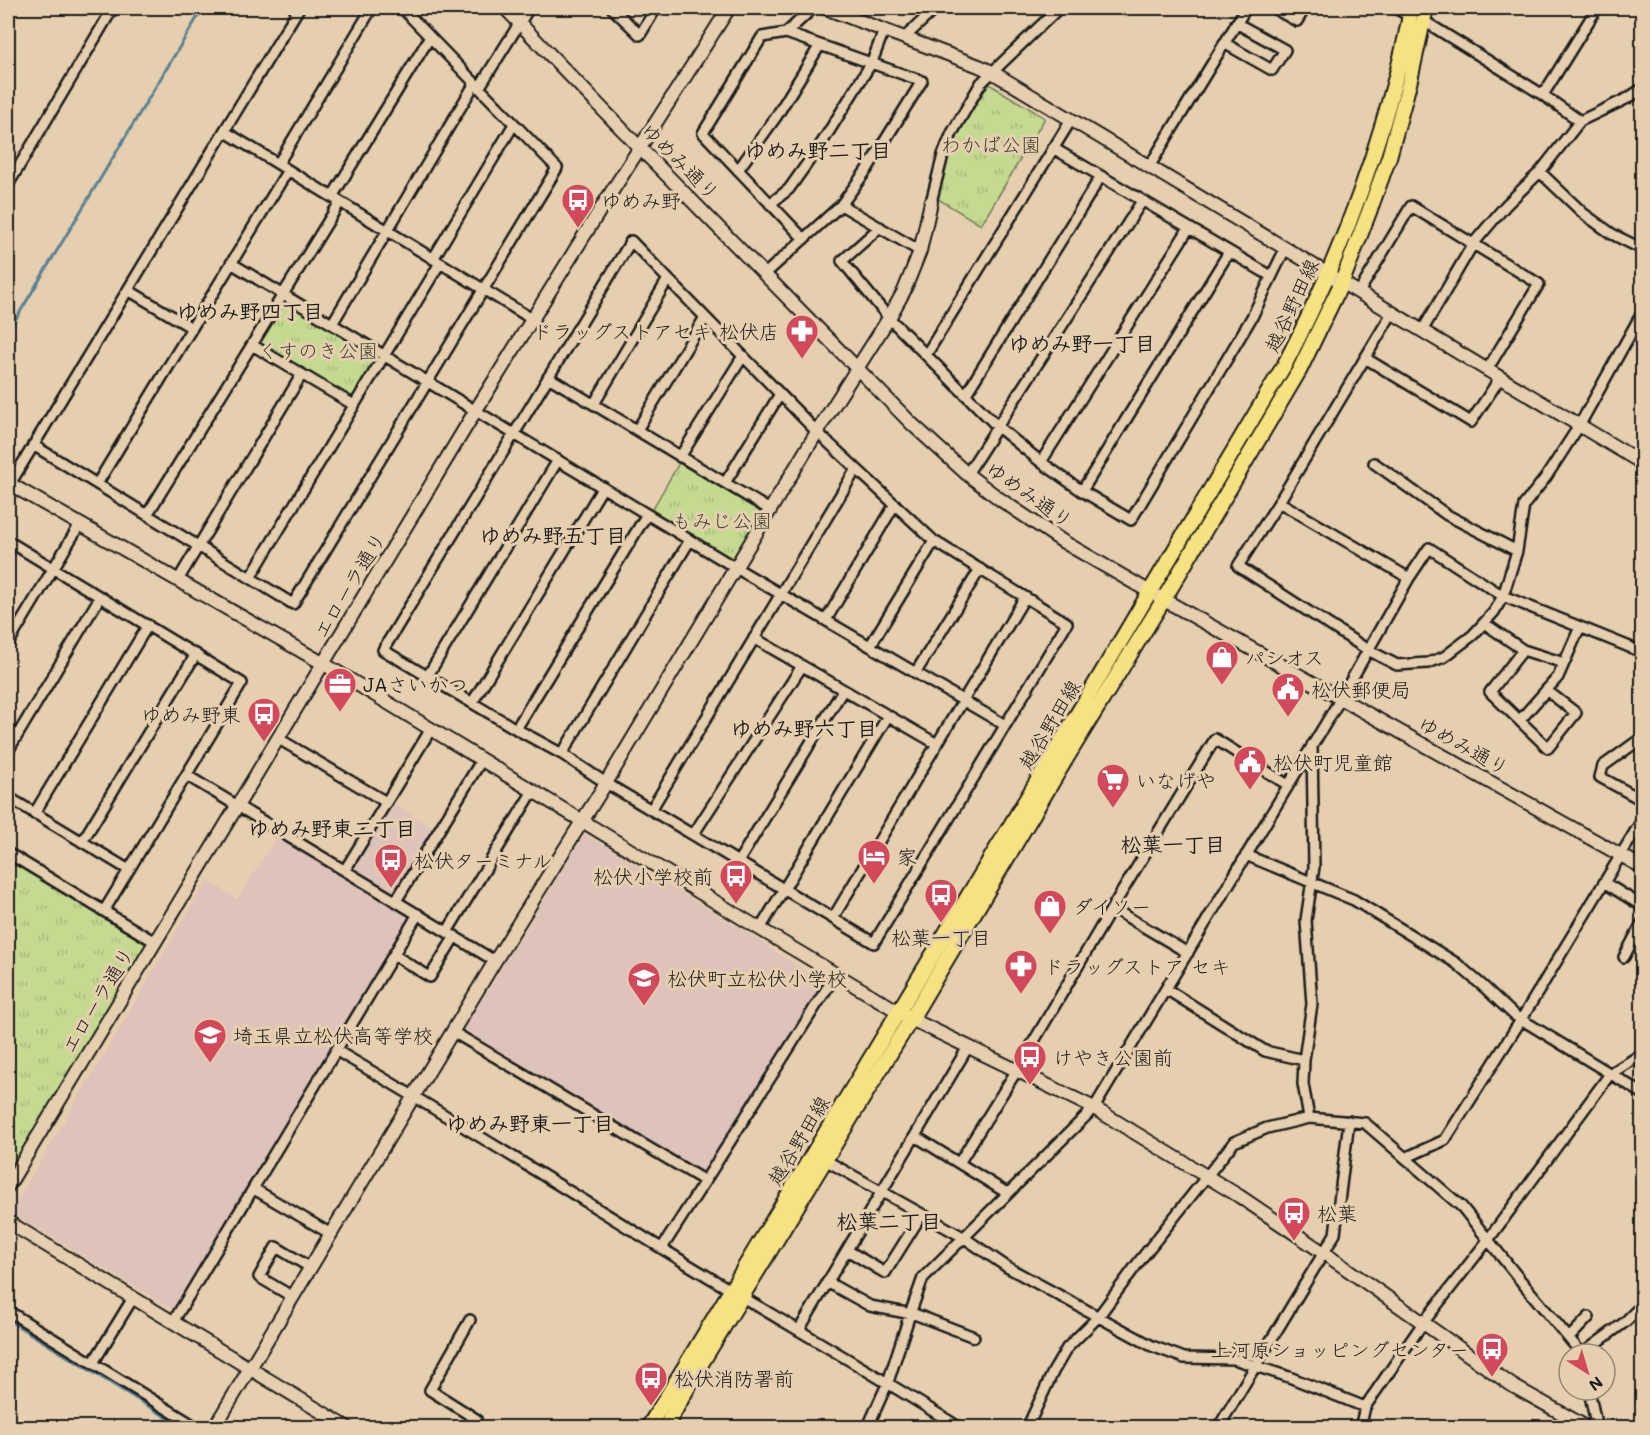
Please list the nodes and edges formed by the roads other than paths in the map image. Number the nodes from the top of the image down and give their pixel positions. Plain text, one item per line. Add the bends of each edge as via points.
1 (113, 8) edge
2 (299, 8) edge
3 (372, 8) edge
4 (402, 8) edge
5 (505, 8) edge
6 (529, 8) edge
7 (612, 8) edge
8 (656, 8) edge
9 (729, 8) edge
10 (813, 8) edge
11 (825, 8) edge
12 (936, 8) edge
13 (1059, 8) edge
14 (1246, 8) edge
15 (1273, 8) edge
16 (1305, 8) edge
17 (1395, 8) edge
18 (1597, 8) edge
19 (1411, 12) edge
20 (1425, 14) edge
21 (520, 23) junction
22 (1236, 23) junction
23 (884, 30) junction
24 (786, 33) junction
25 (430, 37) junction
26 (904, 38) junction
27 (1224, 43) junction
28 (820, 45) junction
29 (872, 62) junction
30 (992, 72) junction
31 (477, 86) junction
32 (1642, 89) edge
33 (1543, 95) junction
34 (1071, 120) junction
35 (1580, 121) junction
36 (514, 124) junction
37 (224, 131) junction
38 (640, 148) junction
39 (1053, 148) junction
40 (278, 164) junction
41 (1149, 167) junction
42 (288, 170) junction
43 (738, 170) junction
44 (1540, 172) junction
45 (1101, 176) junction
46 (8, 185) edge
47 (336, 200) junction
48 (1142, 201) junction
49 (931, 202) joint
50 (770, 204) junction
51 (841, 205) junction
52 (880, 227) junction
53 (1189, 228) junction
54 (386, 230) junction
55 (804, 239) junction
56 (1473, 244) junction
57 (1285, 249) junction
58 (1642, 249) edge
59 (920, 250) junction
60 (1229, 252) junction
61 (436, 261) junction
62 (231, 263) junction
63 (765, 274) junction
64 (1329, 274) junction
65 (1271, 276) junction
66 (668, 279) junction
67 (1342, 282) junction
68 (483, 289) junction
69 (128, 290) junction
70 (1359, 292) junction
71 (283, 294) junction
72 (1392, 313) junction
73 (1642, 313) edge
74 (705, 317) junction
75 (889, 318) junction
76 (532, 319) junction
77 (332, 324) junction
78 (192, 328) junction
79 (1422, 331) junction
80 (252, 345) junction
81 (384, 355) junction
82 (926, 355) junction
83 (743, 356) junction
84 (1365, 358) junction
85 (857, 368) junction
86 (1487, 370) junction
87 (302, 374) junction
88 (548, 377) junction
89 (1500, 378) junction
90 (428, 381) junction
91 (780, 394) junction
92 (966, 394) junction
93 (594, 404) junction
94 (354, 405) junction
95 (476, 410) junction
96 (1580, 426) junction
97 (998, 427) junction
98 (637, 430) junction
99 (817, 432) junction
100 (514, 433) junction
101 (33, 445) junction
102 (680, 457) junction
103 (558, 460) junction
104 (1041, 462) junction
105 (1374, 463) dead end
106 (1642, 463) edge
107 (856, 469) junction
108 (968, 474) junction
109 (9, 483) edge
110 (725, 483) junction
111 (97, 484) junction
112 (603, 487) junction
113 (1082, 491) junction
114 (1279, 502) junction
115 (895, 504) junction
116 (770, 510) junction
117 (647, 514) junction
118 (147, 515) junction
119 (80, 524) junction
120 (690, 540) junction
121 (934, 541) junction
122 (8, 542) edge
123 (198, 546) junction
124 (1517, 551) junction
125 (53, 568) junction
126 (736, 568) junction
127 (980, 569) junction
128 (250, 578) junction
129 (1409, 578) junction
130 (178, 580) junction
131 (1150, 592) junction
132 (781, 594) junction
133 (1503, 596) junction
134 (100, 597) junction
135 (1025, 597) junction
136 (1164, 599) junction
137 (826, 620) junction
138 (1484, 623) junction
139 (148, 625) junction
140 (1580, 627) junction
141 (754, 638) junction
142 (8, 644) edge
143 (870, 646) junction
144 (1368, 650) junction
145 (1523, 650) junction
146 (1642, 652) edge
147 (195, 654) junction
148 (1564, 663) junction
149 (324, 664) junction
150 (802, 666) junction
151 (916, 672) junction
152 (427, 677) junction
153 (843, 690) junction
154 (1546, 690) junction
155 (1341, 698) junction
156 (963, 700) junction
157 (472, 703) junction
158 (888, 716) junction
159 (1521, 720) junction
160 (1005, 724) junction
161 (431, 729) junction
162 (516, 729) junction
163 (279, 739) junction
164 (1640, 741) dead end
165 (937, 744) junction
166 (1312, 745) junction
167 (8, 751) edge
168 (562, 754) junction
169 (481, 760) junction
170 (186, 775) junction
171 (606, 783) junction
172 (1288, 785) junction
173 (532, 791) junction
174 (8, 797) edge
175 (1642, 800) edge
176 (386, 802) junction
177 (238, 806) junction
178 (651, 810) junction
179 (34, 814) junction
180 (582, 820) junction
181 (1642, 820) edge
182 (693, 835) junction
183 (82, 842) junction
184 (8, 853) edge
185 (1246, 855) junction
186 (1622, 855) junction
187 (738, 862) junction
188 (1642, 867) edge
189 (129, 870) junction
190 (345, 870) junction
191 (1311, 881) junction
192 (1605, 883) junction
193 (784, 889) junction
194 (396, 901) junction
195 (1642, 906) edge
196 (1112, 908) junction
197 (104, 911) junction
198 (418, 915) junction
199 (833, 918) junction
200 (1642, 923) edge
201 (760, 929) junction
202 (451, 934) junction
203 (155, 942) junction
204 (1188, 952) junction
205 (394, 955) junction
206 (1624, 957) dead end
207 (495, 961) junction
208 (836, 974) junction
209 (1166, 989) junction
210 (898, 1011) junction
211 (911, 1019) junction
212 (1521, 1020) junction
213 (453, 1032) junction
214 (968, 1047) junction
215 (337, 1051) junction
216 (1642, 1054) edge
217 (1304, 1060) junction
218 (1017, 1070) junction
219 (1610, 1074) junction
220 (1642, 1093) edge
221 (414, 1096) junction
222 (1094, 1108) junction
223 (1309, 1118) junction
224 (1349, 1121) junction
225 (915, 1136) junction
226 (1405, 1158) junction
227 (825, 1160) junction
228 (958, 1163) junction
229 (1206, 1176) junction
230 (705, 1181) junction
231 (8, 1186) edge
232 (254, 1189) junction
233 (881, 1192) junction
234 (1007, 1193) junction
235 (922, 1214) junction
236 (8, 1222) edge
237 (331, 1234) junction
238 (963, 1237) junction
239 (1488, 1240) junction
240 (662, 1248) junction
241 (847, 1250) junction
242 (1324, 1253) junction
243 (311, 1268) junction
244 (827, 1282) junction
245 (737, 1293) junction
246 (293, 1297) junction
247 (133, 1298) junction
248 (1642, 1305) edge
249 (8, 1311) edge
250 (910, 1314) junction
251 (1098, 1317) junction
252 (1589, 1317) dead end
253 (470, 1320) dead end
254 (173, 1322) junction
255 (1423, 1323) junction
256 (799, 1330) junction
257 (974, 1337) dead end
258 (1569, 1338) junction
259 (1572, 1342) edge
260 (1598, 1342) edge
261 (93, 1364) junction
262 (1256, 1366) junction
263 (251, 1368) junction
264 (888, 1382) junction
265 (1591, 1402) edge
266 (1365, 1407) junction
267 (198, 1428) edge
268 (214, 1428) edge
269 (348, 1428) edge
270 (471, 1428) edge
271 (648, 1428) edge
272 (665, 1428) edge
273 (865, 1428) edge
274 (960, 1428) edge
275 (1027, 1428) edge
276 (1218, 1428) edge
277 (1360, 1428) edge
278 (1590, 1428) edge

1 - 46 street
2 - 37 street
3 - 40 street
4 - 25 street
5 - 21 street, ゆめみ通り
6 - 21 street
7 - 8 street via 640,35
9 - 38 street, エローラ通り
10 - 24 street
11 - 23 street
12 - 26 street
13 - 30 street
14 - 22 street
15 - 16 street via 1297,21
17 - 19 street
18 - 33 street
19 - 64 main road, 越谷野田線 via 1372,158
20 - 33 street
20 - 67 main road, 越谷野田線 via 1389,158
21 - 31 street
21 - 38 street, ゆめみ通り
22 - 27 street
22 - 27 street via 1285,50 1272,70
23 - 26 street
23 - 29 street
24 - 28 street
24 - 43 street via 762,37 703,133
25 - 31 street
25 - 47 street
26 - 30 street
27 - 41 street
28 - 29 street
28 - 43 street
29 - 50 street via 789,189
29 - 51 street via 922,81
30 - 34 street
30 - 49 street via 981,83 952,133
31 - 36 street
31 - 54 street
32 - 35 street
33 - 35 street
34 - 39 street
34 - 41 street
35 - 44 street
36 - 61 street
36 - 68 street via 557,168
37 - 40 street
37 - 69 street
38 - 63 street, ゆめみ通り
38 - 76 street, エローラ通り
39 - 45 street
39 - 82 street
40 - 42 street
41 - 57 street
42 - 47 street
42 - 62 street
43 - 50 street
44 - 56 street
44 - 58 street via 1584,214
45 - 48 street
45 - 92 street
47 - 54 street
47 - 71 street
48 - 53 street
48 - 97 street
49 - 59 street
50 - 55 street
51 - 52 street
51 - 55 street
52 - 59 street
52 - 75 street via 842,261
53 - 60 street
53 - 104 street
54 - 61 street
54 - 77 street
55 - 63 street
56 - 70 street via 1411,206
56 - 79 street
56 - 86 street via 1539,284
57 - 64 street
57 - 65 street
59 - 75 street
60 - 65 street
60 - 113 street
61 - 68 street
61 - 81 street
62 - 71 street
62 - 78 street
63 - 85 street, ゆめみ通り
64 - 67 street
64 - 131 main road, 越谷野田線 via 1285,364
65 - 113 street via 1252,317 1131,520
66 - 74 street
66 - 88 street via 631,241
66 - 93 street
67 - 70 street
67 - 136 main road, 越谷野田線 via 1299,371
68 - 76 street
68 - 90 street
69 - 78 street
69 - 101 street
70 - 72 street
71 - 77 street
71 - 80 street
72 - 79 street
72 - 84 street
73 - 96 street
74 - 83 street
74 - 98 street
75 - 82 street
75 - 85 street
76 - 95 street, エローラ通り
77 - 81 street
78 - 111 street
79 - 86 street
80 - 87 street
80 - 118 street
81 - 90 street
81 - 94 street
82 - 92 street
83 - 91 street
83 - 102 street
84 - 89 street via 1471,422
84 - 114 street
85 - 99 street
85 - 108 street, ゆめみ通り
86 - 89 street
87 - 94 street
87 - 123 street
88 - 93 street
88 - 100 street
89 - 96 street
90 - 95 street
90 - 128 street via 292,604
91 - 99 street
91 - 110 street
92 - 97 street
93 - 98 street
94 - 128 street
95 - 100 street
95 - 149 street, エローラ通り
96 - 106 street
96 - 124 street via 1524,505
97 - 104 street
97 - 108 street
98 - 102 street
99 - 107 street
99 - 116 street
100 - 103 street
100 - 152 street via 383,650
101 - 109 street
101 - 111 street
102 - 110 street
103 - 112 street
103 - 152 street
104 - 113 street
105 - 124 street via 1447,514
107 - 115 street
107 - 132 street
108 - 131 street, ゆめみ通り via 1028,520
109 - 119 street
110 - 116 street
111 - 118 street
112 - 117 street
112 - 157 street
114 - 129 street
114 - 144 street via 1238,566
115 - 121 street
115 - 137 street
116 - 126 street
117 - 120 street
117 - 162 street
118 - 123 street
119 - 125 street
119 - 130 street
120 - 126 street
120 - 168 street
121 - 127 street
121 - 143 street
122 - 125 street
123 - 128 street
123 - 130 street
124 - 133 street
125 - 134 street
125 - 142 street
126 - 132 street
126 - 171 street
127 - 135 street
127 - 151 street
129 - 133 street via 1429,549
129 - 144 street
130 - 149 street
131 - 136 street, ゆめみ通り
131 - 210 main road, 越谷野田線
132 - 137 street
132 - 141 street
133 - 138 street
133 - 140 street
134 - 139 street
134 - 167 street
135 - 156 street
135 - 160 street via 1066,623
136 - 155 street, ゆめみ通り
136 - 211 main road, 越谷野田線
137 - 143 street
138 - 144 street via 1444,657 1428,663 1396,665
138 - 145 street
139 - 147 street
139 - 179 street
140 - 146 street
140 - 148 street
141 - 150 street
141 - 178 street
143 - 151 street
144 - 155 street
145 - 148 street
145 - 159 street via 1490,692
147 - 170 street via 242,683
147 - 183 street
148 - 154 street
149 - 161 street
149 - 163 street, エローラ通り
150 - 153 street
150 - 182 street
151 - 156 street
152 - 157 street
153 - 158 street
153 - 187 street
154 - 159 street
154 - 159 street via 1576,713 1548,748
155 - 166 street
155 - 186 street, ゆめみ通り
156 - 160 street
156 - 165 street
157 - 162 street
158 - 165 street
158 - 193 street
160 - 199 street via 874,943
161 - 169 street
161 - 176 street
162 - 168 street
163 - 176 street
163 - 177 street, エローラ通り
164 - 175 street via 1603,766 1600,777
165 - 199 street
166 - 172 street
166 - 191 street
168 - 171 street
169 - 173 street
169 - 194 street
170 - 177 street
170 - 189 street
171 - 178 street
171 - 180 street
172 - 185 street
172 - 196 street via 1215,739
173 - 180 street
173 - 202 street
174 - 179 street
176 - 190 street
177 - 190 street
177 - 203 street, エローラ通り
178 - 182 street
179 - 183 street
180 - 201 street
180 - 207 street
181 - 186 street
182 - 187 street
183 - 189 street
184 - 197 street
185 - 191 street
185 - 204 street
186 - 188 street, ゆめみ通り
186 - 192 street
187 - 193 street
189 - 197 street
190 - 194 street
191 - 212 street via 1354,900 1456,963
191 - 217 street via 1306,920 1312,1004
192 - 195 street
192 - 212 street
193 - 199 street
193 - 201 street
194 - 198 street
196 - 204 street
196 - 218 street
197 - 203 street
198 - 202 street
198 - 205 street
200 - 206 street
201 - 208 street
202 - 205 street via 430,977
202 - 207 street
203 - 231 street, エローラ通り
204 - 209 street
205 - 215 street
207 - 213 street
208 - 210 street
208 - 230 street
209 - 217 street via 1265,1051
209 - 222 street
210 - 211 street
210 - 245 main road, 越谷野田線
211 - 214 street
211 - 227 main road, 越谷野田線
212 - 219 street
212 - 226 street via 1445,1140
213 - 221 street
213 - 230 street
214 - 218 street
214 - 225 street
215 - 221 street
215 - 232 street
216 - 219 street
217 - 223 street via 1303,1084
218 - 222 street
218 - 228 street
219 - 220 street
219 - 239 street
221 - 237 street
221 - 240 street
222 - 229 street
222 - 234 street
223 - 224 street
223 - 229 street via 1234,1142
224 - 226 street via 1365,1123
224 - 242 street via 1335,1234
225 - 228 street
225 - 233 street
226 - 239 street via 1462,1207
227 - 233 street
227 - 245 main road, 越谷野田線
228 - 234 street
229 - 242 street
229 - 251 street
230 - 240 street
232 - 237 street
232 - 254 street
233 - 235 street
233 - 241 street
234 - 238 street
235 - 238 street
235 - 241 street via 885,1273
236 - 247 street
237 - 243 street
238 - 250 street via 923,1278
238 - 251 street via 1007,1267
239 - 255 street
239 - 258 street
240 - 245 street
241 - 244 street
242 - 255 street
242 - 262 street
243 - 246 street
243 - 246 street via 276,1247 259,1276
244 - 250 street via 870,1306
244 - 256 street
245 - 256 street
245 - 271 main road, 越谷野田線
245 - 272 main road, 越谷野田線
246 - 263 street
247 - 254 street
247 - 261 street
248 - 260 street
249 - 261 street
250 - 257 street
250 - 264 street
251 - 262 street via 1184,1358 1234,1359
251 - 275 street via 1067,1348
252 - 258 street
253 - 270 street via 430,1390 476,1419
254 - 263 street
255 - 266 street
255 - 278 street via 1513,1386
256 - 264 street
258 - 259 street
261 - 267 street
262 - 266 street
262 - 276 street
263 - 268 street
263 - 269 street
264 - 273 street
264 - 274 street
265 - 278 street via 1595,1419
266 - 277 street

